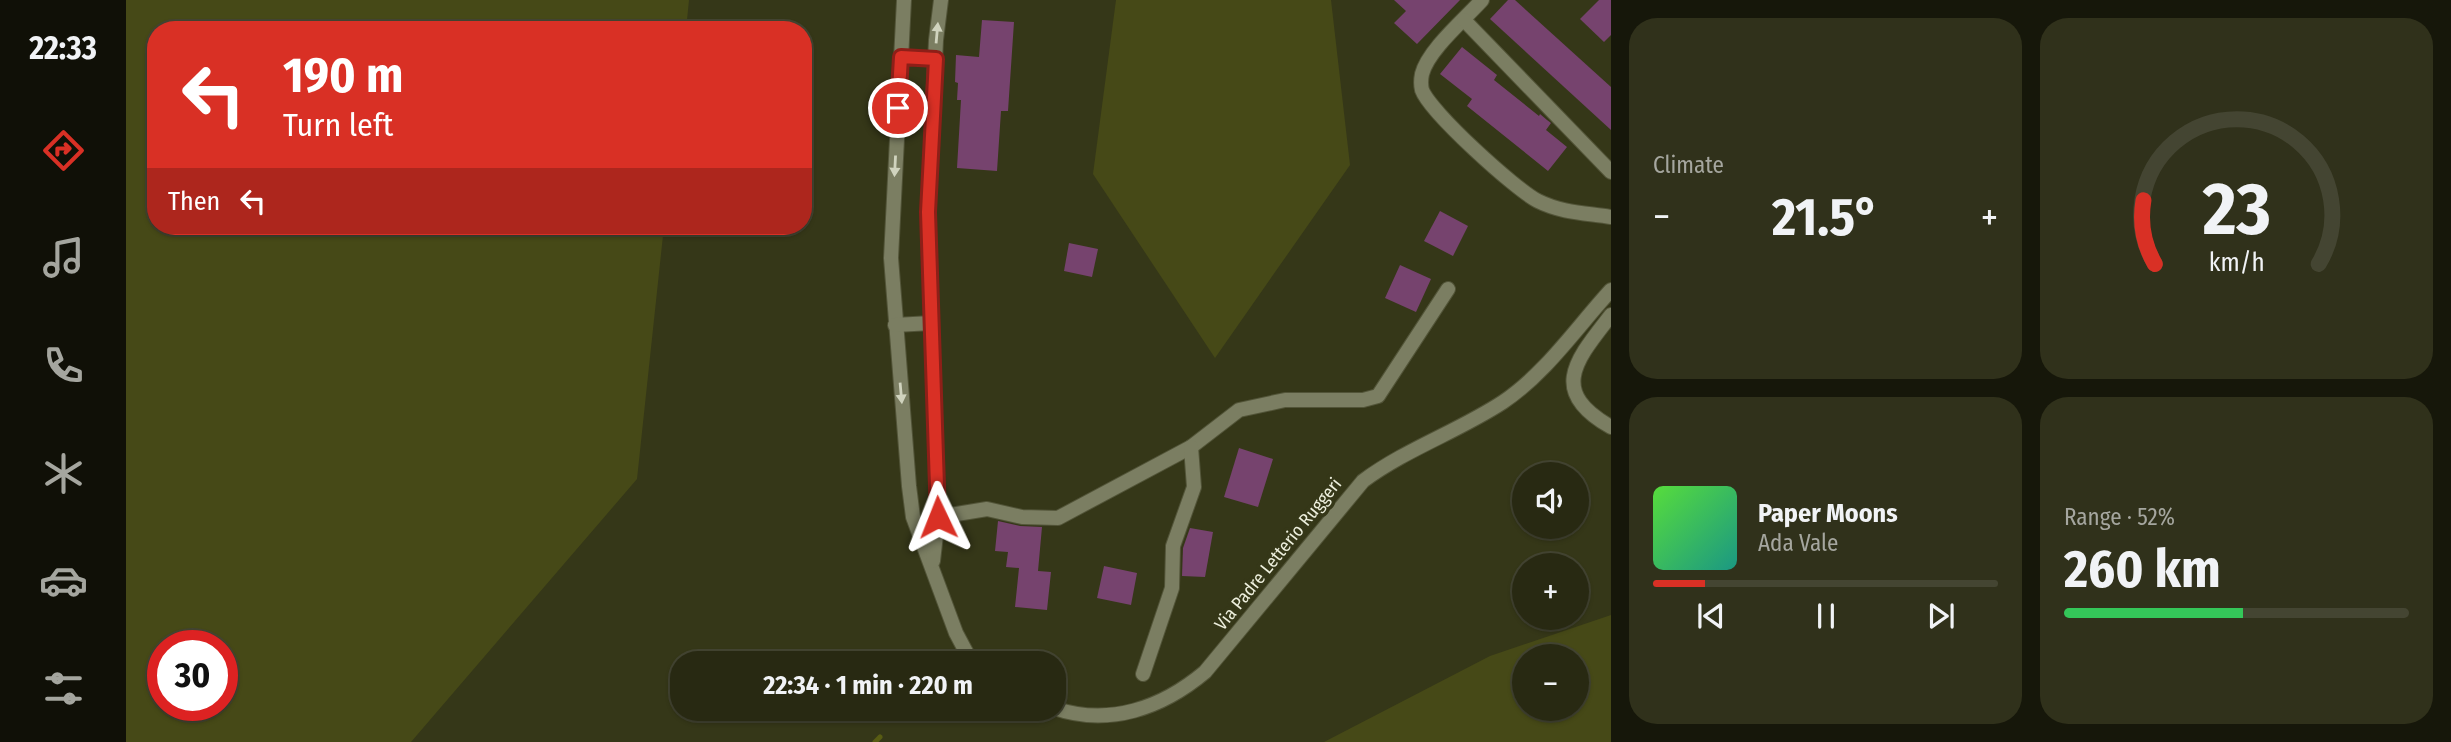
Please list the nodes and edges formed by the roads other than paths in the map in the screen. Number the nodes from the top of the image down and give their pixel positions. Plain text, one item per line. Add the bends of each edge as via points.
1 (904, 0) edge
2 (941, 0) edge
3 (1482, 0) edge
4 (1464, 20) junction
5 (901, 57) junction
6 (936, 59) junction
7 (1611, 172) edge
8 (1611, 217) edge
9 (1448, 289) dead end
10 (1611, 290) edge
11 (1611, 315) edge
12 (932, 323) junction
13 (895, 325) junction
14 (1611, 427) edge
15 (1191, 447) junction
16 (938, 517) junction
17 (932, 566) junction
18 (966, 651) edge
19 (1143, 674) dead end
20 (1066, 710) edge

1 - 5 street
6 -> 2 street
3 - 4 street
4 - 7 street
4 - 8 street via 1427,61 1422,90 1431,104 1519,189 1565,212
5 - 6 street
5 -> 13 street via 891,258
6 - 12 street via 928,212
9 - 15 street via 1378,396 1284,400 1238,410
10 - 20 street, Via Padre Letterio Ruggeri via 1539,373 1506,400 1363,481 1193,682 1164,701 1128,713 1094,716
11 - 14 street via 1589,344 1572,382 1591,415
12 - 13 street
12 - 16 street
13 -> 17 street via 909,486 914,517
15 - 16 street via 1058,518 1022,517 987,509
15 - 19 street via 1194,487 1173,546 1172,588
16 - 17 street
17 - 18 street

